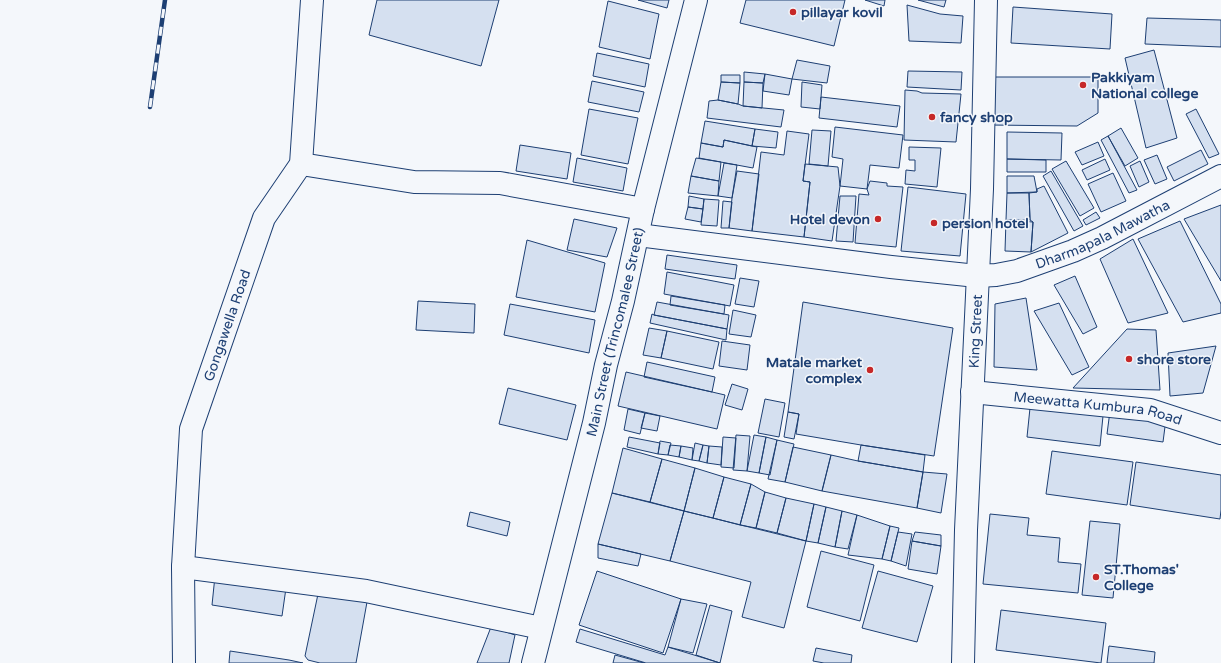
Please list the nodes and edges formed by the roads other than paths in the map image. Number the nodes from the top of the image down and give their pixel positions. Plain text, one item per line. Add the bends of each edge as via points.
1 (312, 0) edge
2 (696, 0) edge
3 (986, 0) edge
4 (301, 164) junction
5 (1221, 176) edge
6 (643, 209) junction
7 (638, 235) junction
8 (978, 276) junction
9 (972, 392) junction
10 (1221, 433) edge
11 (183, 567) junction
12 (541, 628) junction
13 (184, 663) edge
14 (533, 663) edge
15 (963, 663) edge

1 - 4 main road
2 - 6 main road, Main Street (Trincomalee Street)
3 - 8 main road, King Street
4 - 6 main road via 414,182 500,183
4 - 11 main road, Gongawella Road via 264,218 191,429
5 - 8 main road, Dharmapala Mawatha via 1073,251 1017,271
6 - 7 main road, Main Street (Trincomalee Street)
7 - 8 main road, Dharmapala Mawatha
7 - 12 main road, Main Street (Trincomalee Street) via 594,423
8 - 9 main road, King Street
9 - 10 main road, Meewatta Kumbura Road via 1150,410
9 - 15 main road, King Street
11 - 12 main road via 366,591
11 - 13 main road, Gongawella Road
12 - 14 main road, Main Street (Trincomalee Street)

